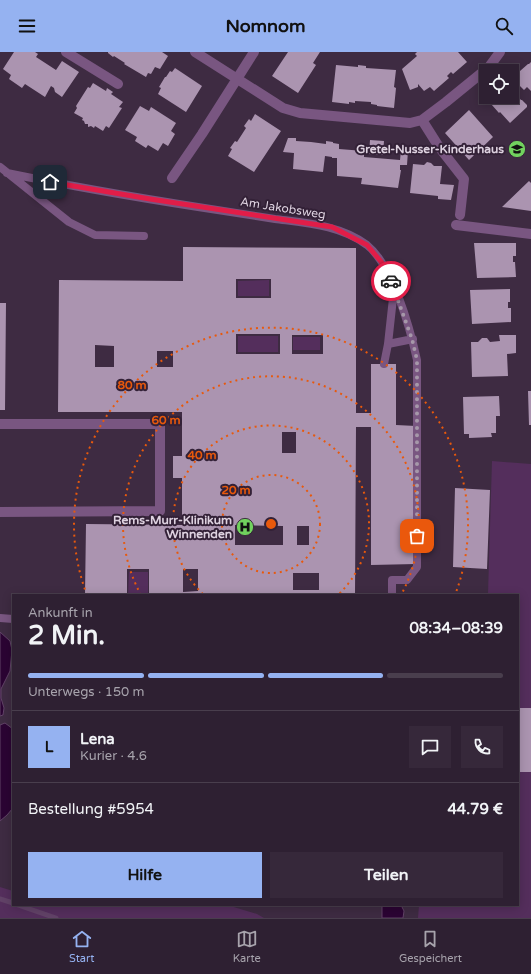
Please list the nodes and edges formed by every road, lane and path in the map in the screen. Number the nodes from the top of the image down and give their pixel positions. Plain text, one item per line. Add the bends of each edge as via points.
1 (66, 52) edge
2 (195, 52) edge
3 (254, 52) edge
4 (500, 52) edge
5 (237, 78) junction
6 (118, 84) dead end
7 (422, 120) junction
8 (0, 167) edge
9 (7, 173) junction
10 (172, 178) dead end
11 (460, 215) dead end
12 (456, 225) dead end
13 (531, 234) edge
14 (144, 236) dead end
15 (394, 287) junction
16 (412, 339) junction
17 (388, 344) junction
18 (384, 364) dead end
19 (0, 424) edge
20 (0, 512) edge
21 (392, 594) edge
22 (0, 618) edge
23 (12, 619) edge

1 - 6 street
2 - 5 street
3 - 5 street
4 - 7 street via 489,67
5 - 7 street via 283,108 300,113 410,123
5 - 10 street
7 - 11 street via 464,179
8 - 9 lane
9 - 14 lane via 69,222 95,235
9 - 15 lane, Am Jakobsweg via 150,199 332,227 367,245 383,264
12 - 13 street
15 - 16 lane, Am Jakobsweg
15 - 17 lane
16 - 17 lane
16 - 21 lane, Am Jakobsweg via 417,360 417,566 407,580 392,580
17 - 18 lane
19 - 20 street via 160,424 160,511
22 - 23 lane

